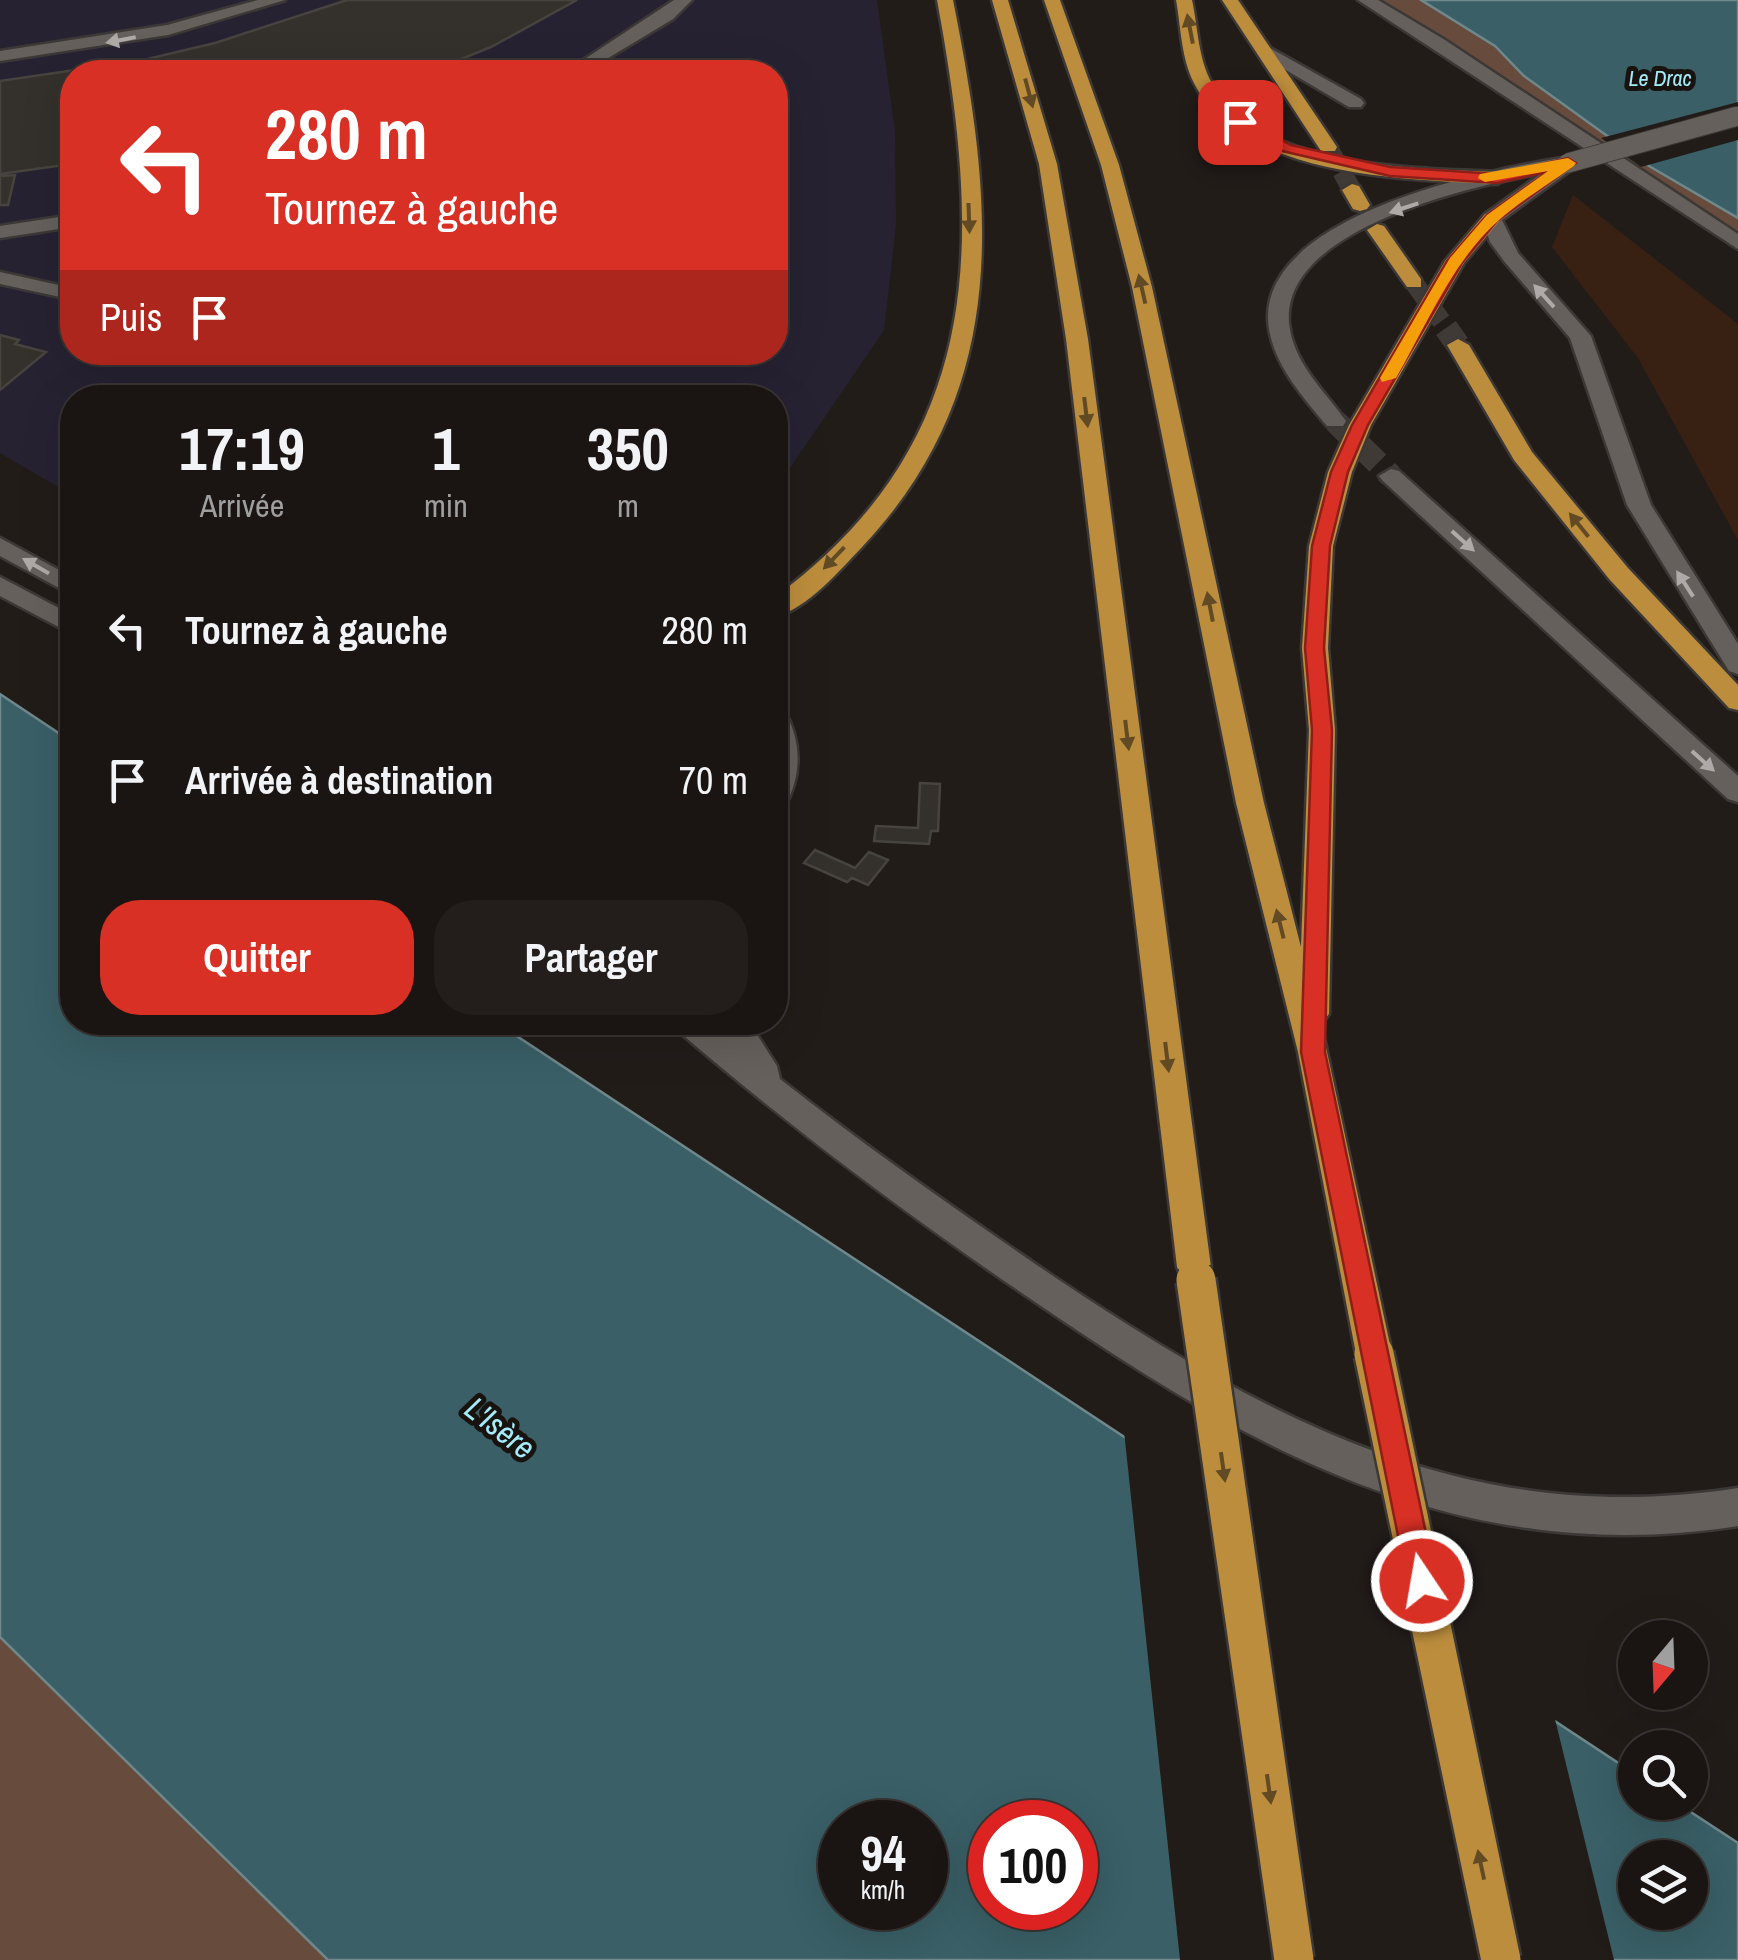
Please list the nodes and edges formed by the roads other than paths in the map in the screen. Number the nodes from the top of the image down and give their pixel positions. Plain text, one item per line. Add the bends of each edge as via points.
1 (194, 0) edge
2 (278, 0) edge
3 (684, 0) edge
4 (944, 0) edge
5 (1000, 0) edge
6 (1052, 0) edge
7 (1184, 0) edge
8 (1230, 0) edge
9 (1366, 0) edge
10 (216, 19) junction
11 (1263, 48) junction
12 (0, 56) edge
13 (594, 60) edge
14 (1355, 102) dead end
15 (1738, 116) edge
16 (1328, 148) tunnel mouth
17 (1568, 163) junction
18 (1497, 178) junction
19 (1492, 218) junction
20 (60, 223) edge
21 (1377, 230) dead end
22 (0, 232) edge
23 (1738, 243) edge
24 (0, 278) edge
25 (1414, 283) tunnel mouth
26 (60, 291) edge
27 (1458, 345) tunnel mouth
28 (1335, 421) tunnel mouth
29 (1391, 476) tunnel mouth
30 (0, 546) edge
31 (60, 579) edge
32 (0, 585) edge
33 (788, 598) edge
34 (60, 619) edge
35 (1738, 666) edge
36 (1738, 701) edge
37 (1738, 792) edge
38 (704, 1035) edge
39 (741, 1035) edge
40 (1313, 1052) junction
41 (787, 1106) junction
42 (1738, 1507) edge
43 (1294, 1960) edge
44 (1500, 1960) edge

1 - 10 main road
2 - 10 main road
3 - 13 main road
4 -> 33 highway via 968,182 970,300 962,349 934,425 888,502
5 -> 43 highway, bridge via 1048,164 1077,339 1194,1267
40 -> 6 highway via 1250,802 1142,287 1110,165
18 -> 7 highway via 1322,159 1258,134 1221,109 1204,86
8 - 11 highway
9 - 23 main road
10 -> 12 main road
11 - 14 main road
11 - 16 highway
15 - 17 main road, bridge
17 - 18 main road
17 - 19 main road
18 -> 28 main road via 1344,230 1303,262 1288,284 1279,306 1289,355
35 -> 19 main road via 1639,505 1580,336 1511,257
19 - 40 highway via 1455,261 1360,425 1321,546 1314,648 1322,730
20 - 22 main road
21 - 25 highway
24 - 26 main road
36 -> 27 highway via 1619,574 1522,455
29 -> 37 main road
31 -> 30 main road
32 - 34 main road
38 - 41 main road
39 - 41 main road
44 -> 40 highway, bridge
41 - 42 main road via 1098,1325 1280,1432 1386,1476 1513,1506 1603,1518

